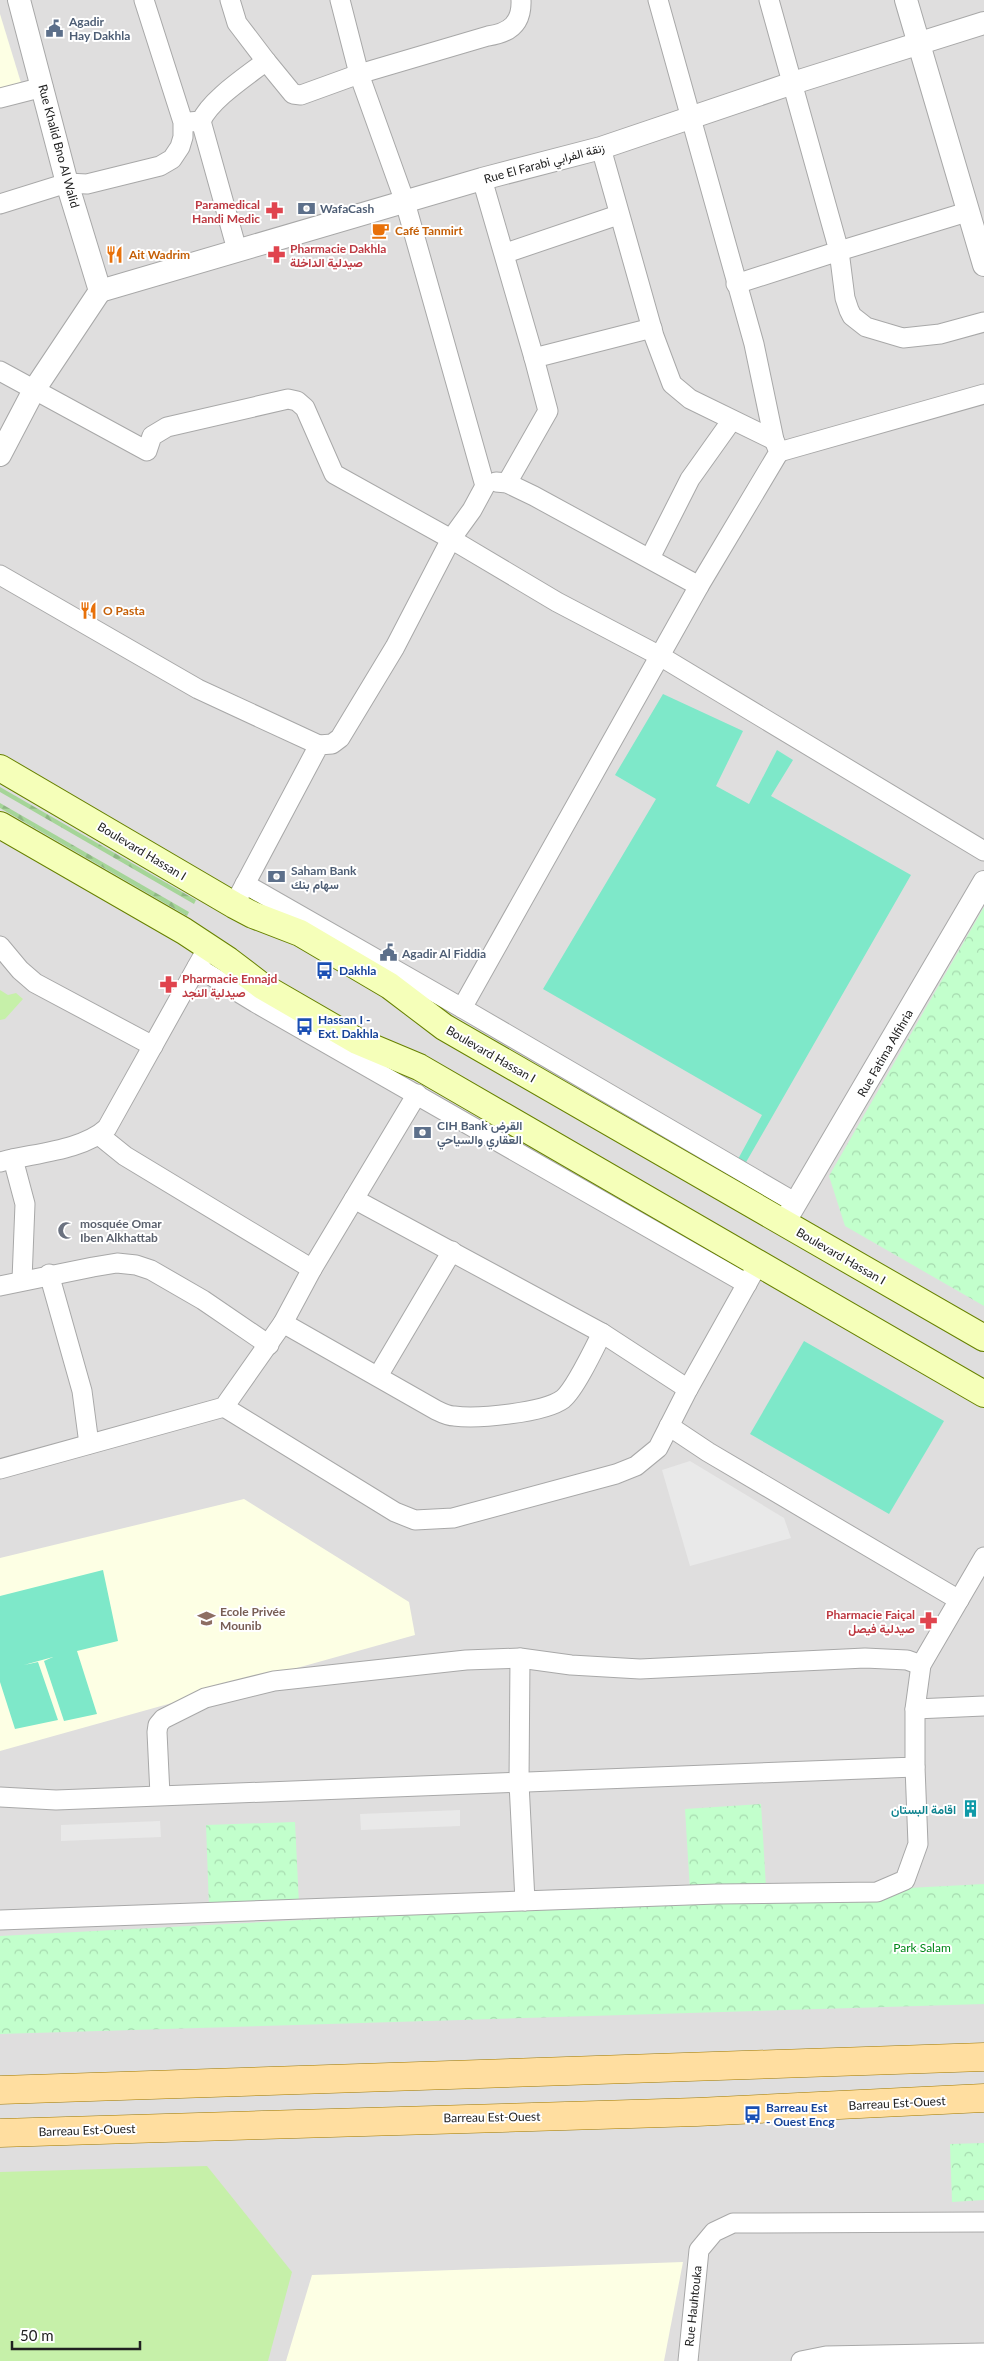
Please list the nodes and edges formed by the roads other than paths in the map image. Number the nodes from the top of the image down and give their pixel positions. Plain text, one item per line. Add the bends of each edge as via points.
1 (19, 0) edge
2 (144, 0) edge
3 (230, 0) edge
4 (340, 0) edge
5 (521, 0) edge
6 (658, 0) edge
7 (769, 0) edge
8 (906, 0) edge
9 (984, 23) edge
10 (918, 43) junction
11 (266, 61) junction
12 (359, 74) junction
13 (793, 83) junction
14 (43, 87) junction
15 (0, 98) edge
16 (692, 118) junction
17 (192, 121) junction
18 (601, 148) junction
19 (482, 179) junction
20 (67, 183) junction
21 (405, 202) junction
22 (0, 204) edge
23 (967, 212) junction
24 (618, 215) junction
25 (237, 250) junction
26 (839, 252) junction
27 (506, 253) junction
28 (984, 265) edge
29 (736, 284) junction
30 (100, 291) junction
31 (984, 322) edge
32 (652, 328) junction
33 (534, 358) junction
34 (0, 371) edge
35 (34, 390) junction
36 (984, 394) edge
37 (732, 420) junction
38 (777, 446) junction
39 (0, 455) edge
40 (508, 483) junction
41 (485, 486) junction
42 (451, 539) junction
43 (650, 558) junction
44 (0, 575) edge
45 (700, 586) junction
46 (660, 656) junction
47 (319, 745) junction
48 (0, 768) edge
49 (0, 825) edge
50 (984, 851) edge
51 (984, 882) edge
52 (239, 895) junction
53 (0, 946) edge
54 (203, 957) junction
55 (462, 1008) junction
56 (154, 1046) junction
57 (417, 1094) junction
58 (99, 1135) junction
59 (7, 1161) edge
60 (354, 1199) junction
61 (790, 1213) junction
62 (452, 1251) junction
63 (312, 1269) junction
64 (49, 1274) junction
65 (752, 1274) junction
66 (22, 1280) junction
67 (0, 1286) edge
68 (283, 1323) junction
69 (602, 1333) junction
70 (984, 1338) edge
71 (269, 1345) junction
72 (378, 1376) junction
73 (688, 1388) junction
74 (984, 1394) edge
75 (224, 1407) junction
76 (669, 1426) junction
77 (89, 1444) junction
78 (0, 1469) edge
79 (984, 1557) edge
80 (959, 1600) junction
81 (520, 1658) junction
82 (921, 1665) junction
83 (984, 1706) edge
84 (915, 1709) junction
85 (915, 1767) junction
86 (519, 1783) junction
87 (160, 1796) junction
88 (0, 1797) edge
89 (525, 1901) junction
90 (0, 1920) edge
91 (984, 2057) edge
92 (0, 2090) edge
93 (984, 2098) edge
94 (0, 2133) edge
95 (984, 2222) edge
96 (984, 2353) edge
97 (826, 2358) edge
98 (688, 2361) edge
99 (801, 2361) edge

1 - 14 street, Rue Khalid Bno Al Walid
2 - 17 street
3 - 11 street via 237,23
4 - 12 street
5 - 12 street via 518,19 503,34
6 - 16 street
7 - 13 street
8 - 10 street
9 - 10 street, Rue El Farabi زنقة الفرابي
10 - 13 street, Rue El Farabi زنقة الفرابي
10 - 23 street
11 - 12 street via 296,95
11 - 17 street
12 - 21 street
13 - 16 street, Rue El Farabi زنقة الفرابي
13 - 26 street
14 - 15 street
14 - 20 street, Rue Khalid Bno Al Walid
16 - 18 street, Rue El Farabi زنقة الفرابي
16 - 29 street
17 - 20 street via 172,159 160,166 87,184
17 - 25 street via 203,136 216,169
18 - 19 street, Rue El Farabi زنقة الفرابي
18 - 24 street
19 - 21 street, Rue El Farabi زنقة الفرابي
19 - 27 street
20 - 22 street
20 - 30 street, Rue Khalid Bno Al Walid
21 - 25 street, Rue El Farabi زنقة الفرابي
21 - 41 street
23 - 26 street
23 - 28 street
24 - 27 street
24 - 32 street
25 - 30 street, Rue El Farabi زنقة الفرابي
26 - 29 street
26 - 31 street via 845,298 852,316 866,327 903,338 919,338
27 - 33 street
29 - 38 street via 754,344
30 - 35 street
32 - 33 street
32 - 37 street via 672,384 690,399
33 - 40 street via 548,411
34 - 35 street
35 - 39 street
35 - 42 street via 147,451 152,436 179,423 288,399 297,402 305,408 334,474
36 - 38 street
37 - 38 street
37 - 43 street via 690,479
38 - 45 street
40 - 41 street
40 - 43 street
41 - 42 street
42 - 46 street via 557,602
42 - 47 street via 394,647 340,738 332,744
43 - 45 street
44 - 47 street via 198,689
45 - 46 street
46 - 50 street
46 - 55 street
47 - 52 street
48 - 52 main road, Boulevard Hassan I
49 - 54 main road
51 - 61 street, Rue Fatima Alfihria
52 - 55 street
52 - 61 main road, Boulevard Hassan I via 252,915 300,932 390,986 444,1027
53 - 56 street via 35,983
54 - 56 street
54 - 57 street via 256,1003
54 - 65 main road via 262,986 370,1048 419,1067
55 - 61 street
56 - 58 street via 113,1119
57 - 60 street
57 - 65 street
58 - 59 street via 81,1143
58 - 63 street via 125,1156
59 - 66 street via 25,1204
60 - 62 street
60 - 63 street
61 - 70 main road, Boulevard Hassan I
62 - 69 street
62 - 72 street
63 - 68 street
64 - 66 street
64 - 71 street via 117,1263 151,1270 203,1300
64 - 77 street via 82,1391
65 - 73 street
65 - 74 main road
66 - 67 street
68 - 71 street
68 - 72 street
69 - 72 street via 570,1392 561,1400 516,1414 476,1418 452,1416
69 - 73 street
71 - 75 street
73 - 76 street
75 - 76 street via 395,1512 416,1520 453,1518 616,1474 636,1466 658,1448
75 - 77 street
76 - 80 street
77 - 78 street
79 - 80 street
80 - 82 street
81 - 82 street via 640,1669 873,1658 907,1660
81 - 86 street
81 - 87 street via 342,1672 274,1681 205,1698 175,1711 158,1724
82 - 84 street
83 - 84 street
84 - 85 street
85 - 86 street
85 - 89 street via 916,1852 905,1880 877,1892
86 - 87 street
86 - 89 street
87 - 88 street via 56,1800
89 - 90 street
91 - 92 main road
93 - 94 main road, Barreau Est-Ouest via 717,2111
95 - 98 street, Rue Hauhtouka via 733,2223 714,2232 699,2250
96 - 97 street
97 - 99 street

